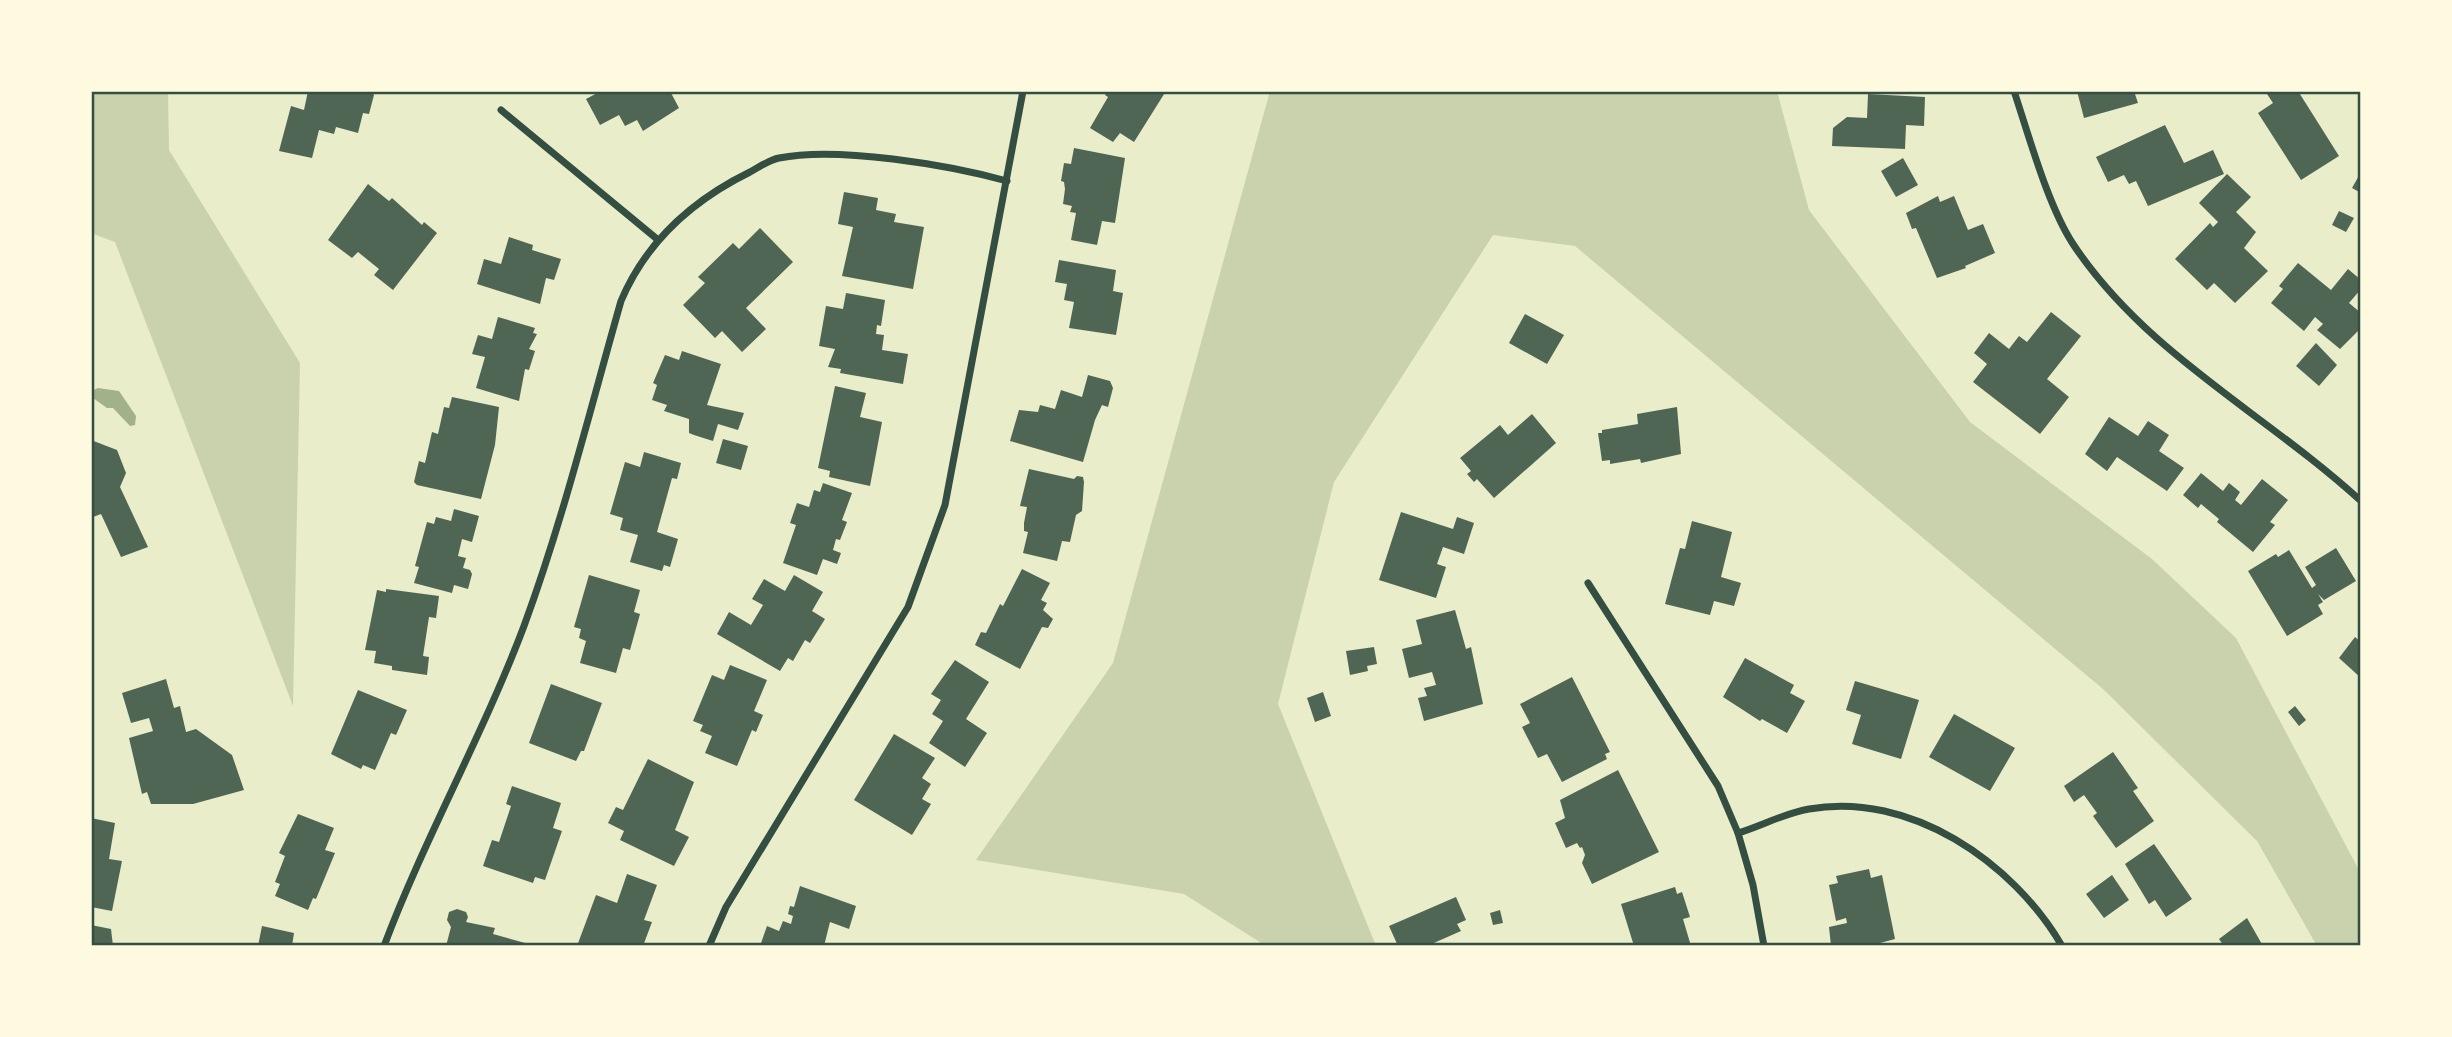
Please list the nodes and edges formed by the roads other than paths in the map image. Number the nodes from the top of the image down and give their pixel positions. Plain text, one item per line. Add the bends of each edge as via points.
1 (1023, 91) edge
2 (2014, 91) edge
3 (501, 110) dead end
4 (1007, 181) junction
5 (657, 239) junction
6 (2361, 501) edge
7 (1588, 583) dead end
8 (1738, 833) junction
9 (384, 946) edge
10 (709, 946) edge
11 (1764, 946) edge
12 (2062, 946) edge

1 - 4 street
2 - 6 street via 2040,170 2072,243 2124,309 2167,349 2330,472
3 - 5 street
4 - 5 street via 838,153 777,158 716,189
4 - 10 street via 945,505 927,559 908,607 726,907
5 - 9 street via 621,302 524,626 404,891
7 - 8 street via 1718,786
8 - 11 street
8 - 12 street via 1808,809 1847,807 1897,814 1953,837 2003,872 2048,922

